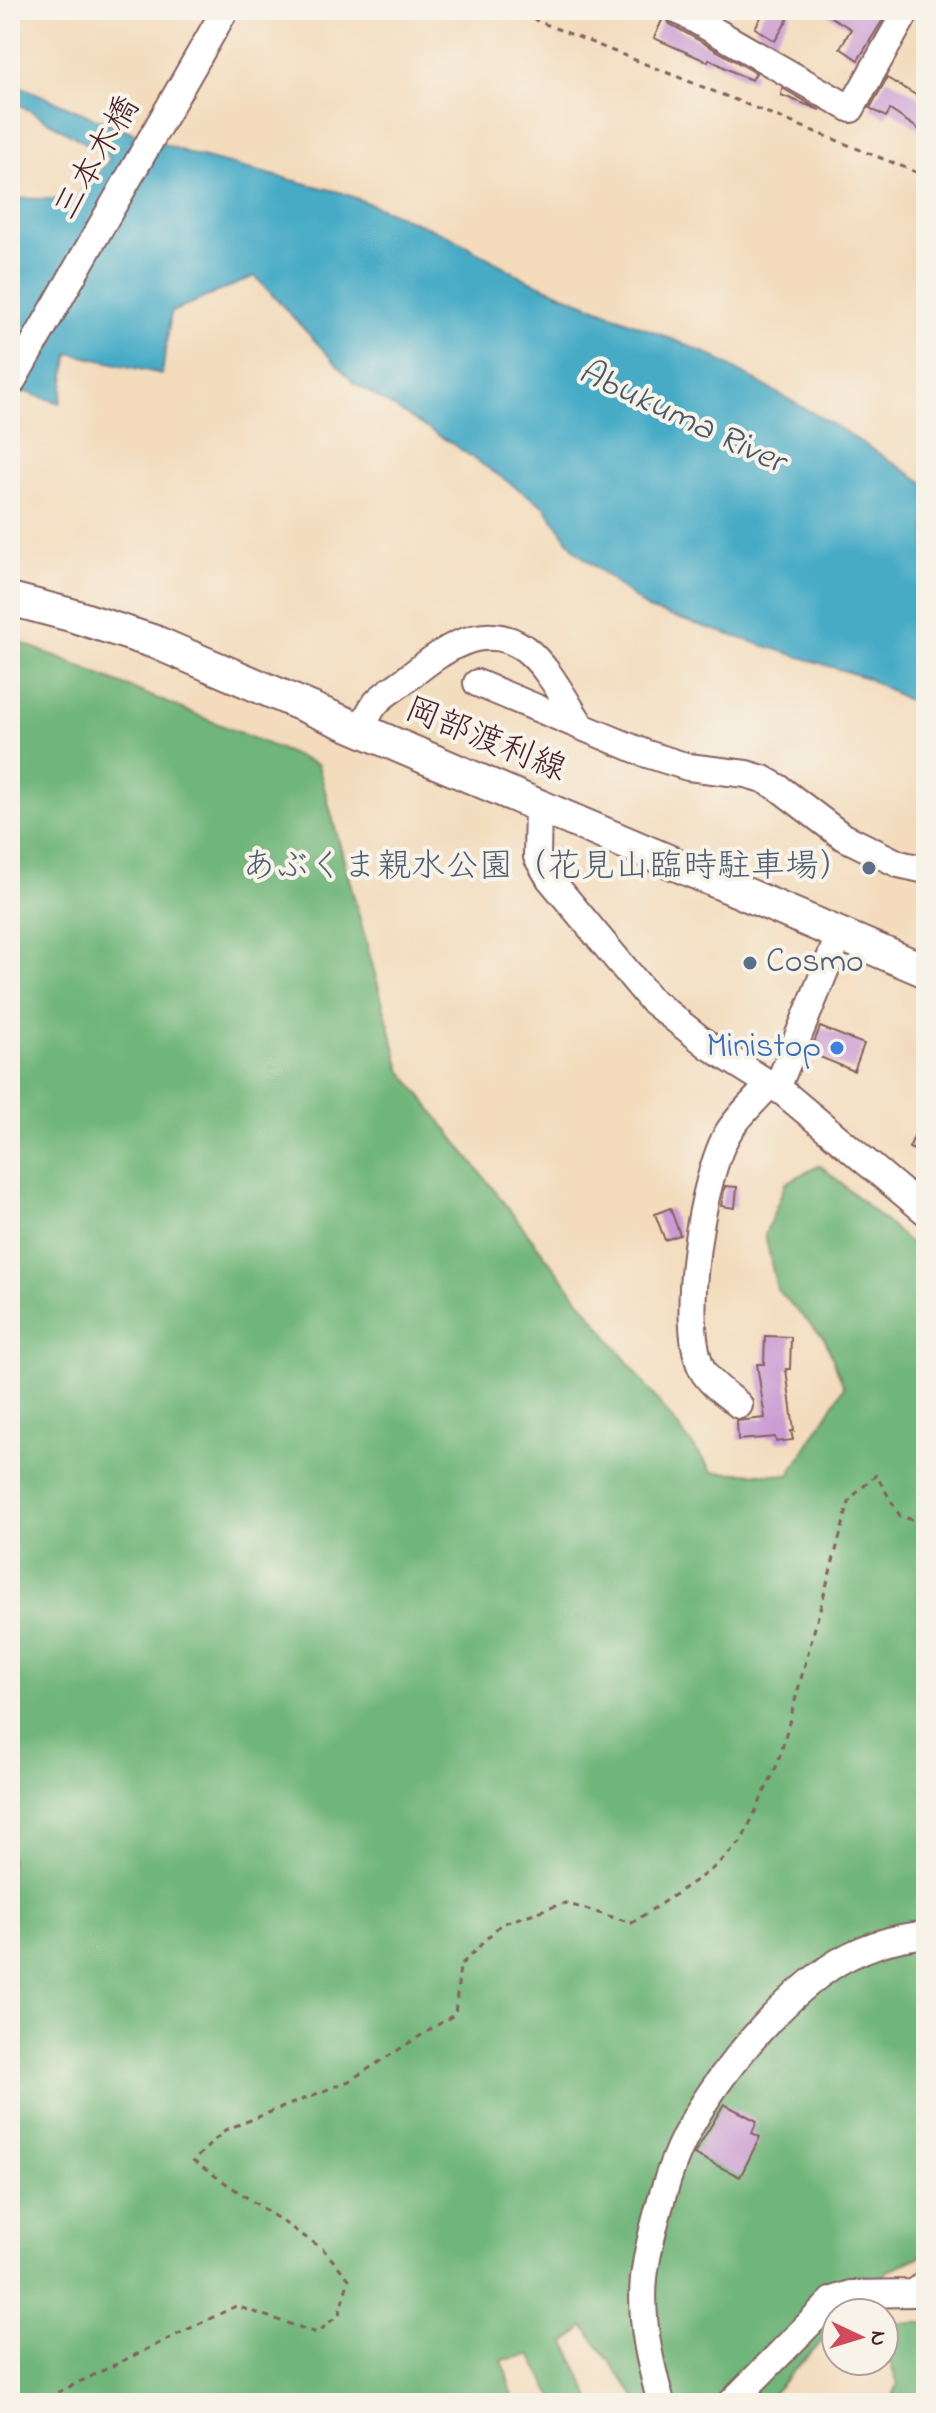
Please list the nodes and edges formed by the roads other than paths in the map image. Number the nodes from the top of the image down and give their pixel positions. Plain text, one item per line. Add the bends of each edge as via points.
1 (225, 10) edge
2 (678, 10) edge
3 (907, 10) edge
4 (10, 385) edge
5 (10, 599) edge
6 (477, 683) dead end
7 (582, 727) junction
8 (361, 731) junction
9 (538, 804) junction
10 (926, 870) edge
11 (840, 934) junction
12 (926, 971) edge
13 (773, 1086) junction
14 (926, 1212) edge
15 (739, 1405) dead end
16 (926, 1935) edge
17 (926, 2284) edge
18 (661, 2403) edge
19 (731, 2403) edge

1 - 4 street, 三本木橋
2 - 3 street via 851,109
5 - 8 main road, 岡部渡利線 via 155,642
6 - 7 street
7 - 8 street via 525,649 489,637 465,639 431,659 375,703
7 - 10 street via 688,767 763,779 842,836 899,864
8 - 9 main road, 岡部渡利線
9 - 11 main road, 岡部渡利線
9 - 13 street via 537,857 597,936 651,1000 709,1046
11 - 12 main road, 岡部渡利線
11 - 13 street
13 - 14 street
13 - 15 street via 730,1129 720,1151 708,1189 691,1308 693,1345 704,1374
16 - 18 street via 873,1946 830,1967 793,1999 714,2088 679,2149 644,2278 644,2335
17 - 19 street via 914,2293 851,2294 833,2300

